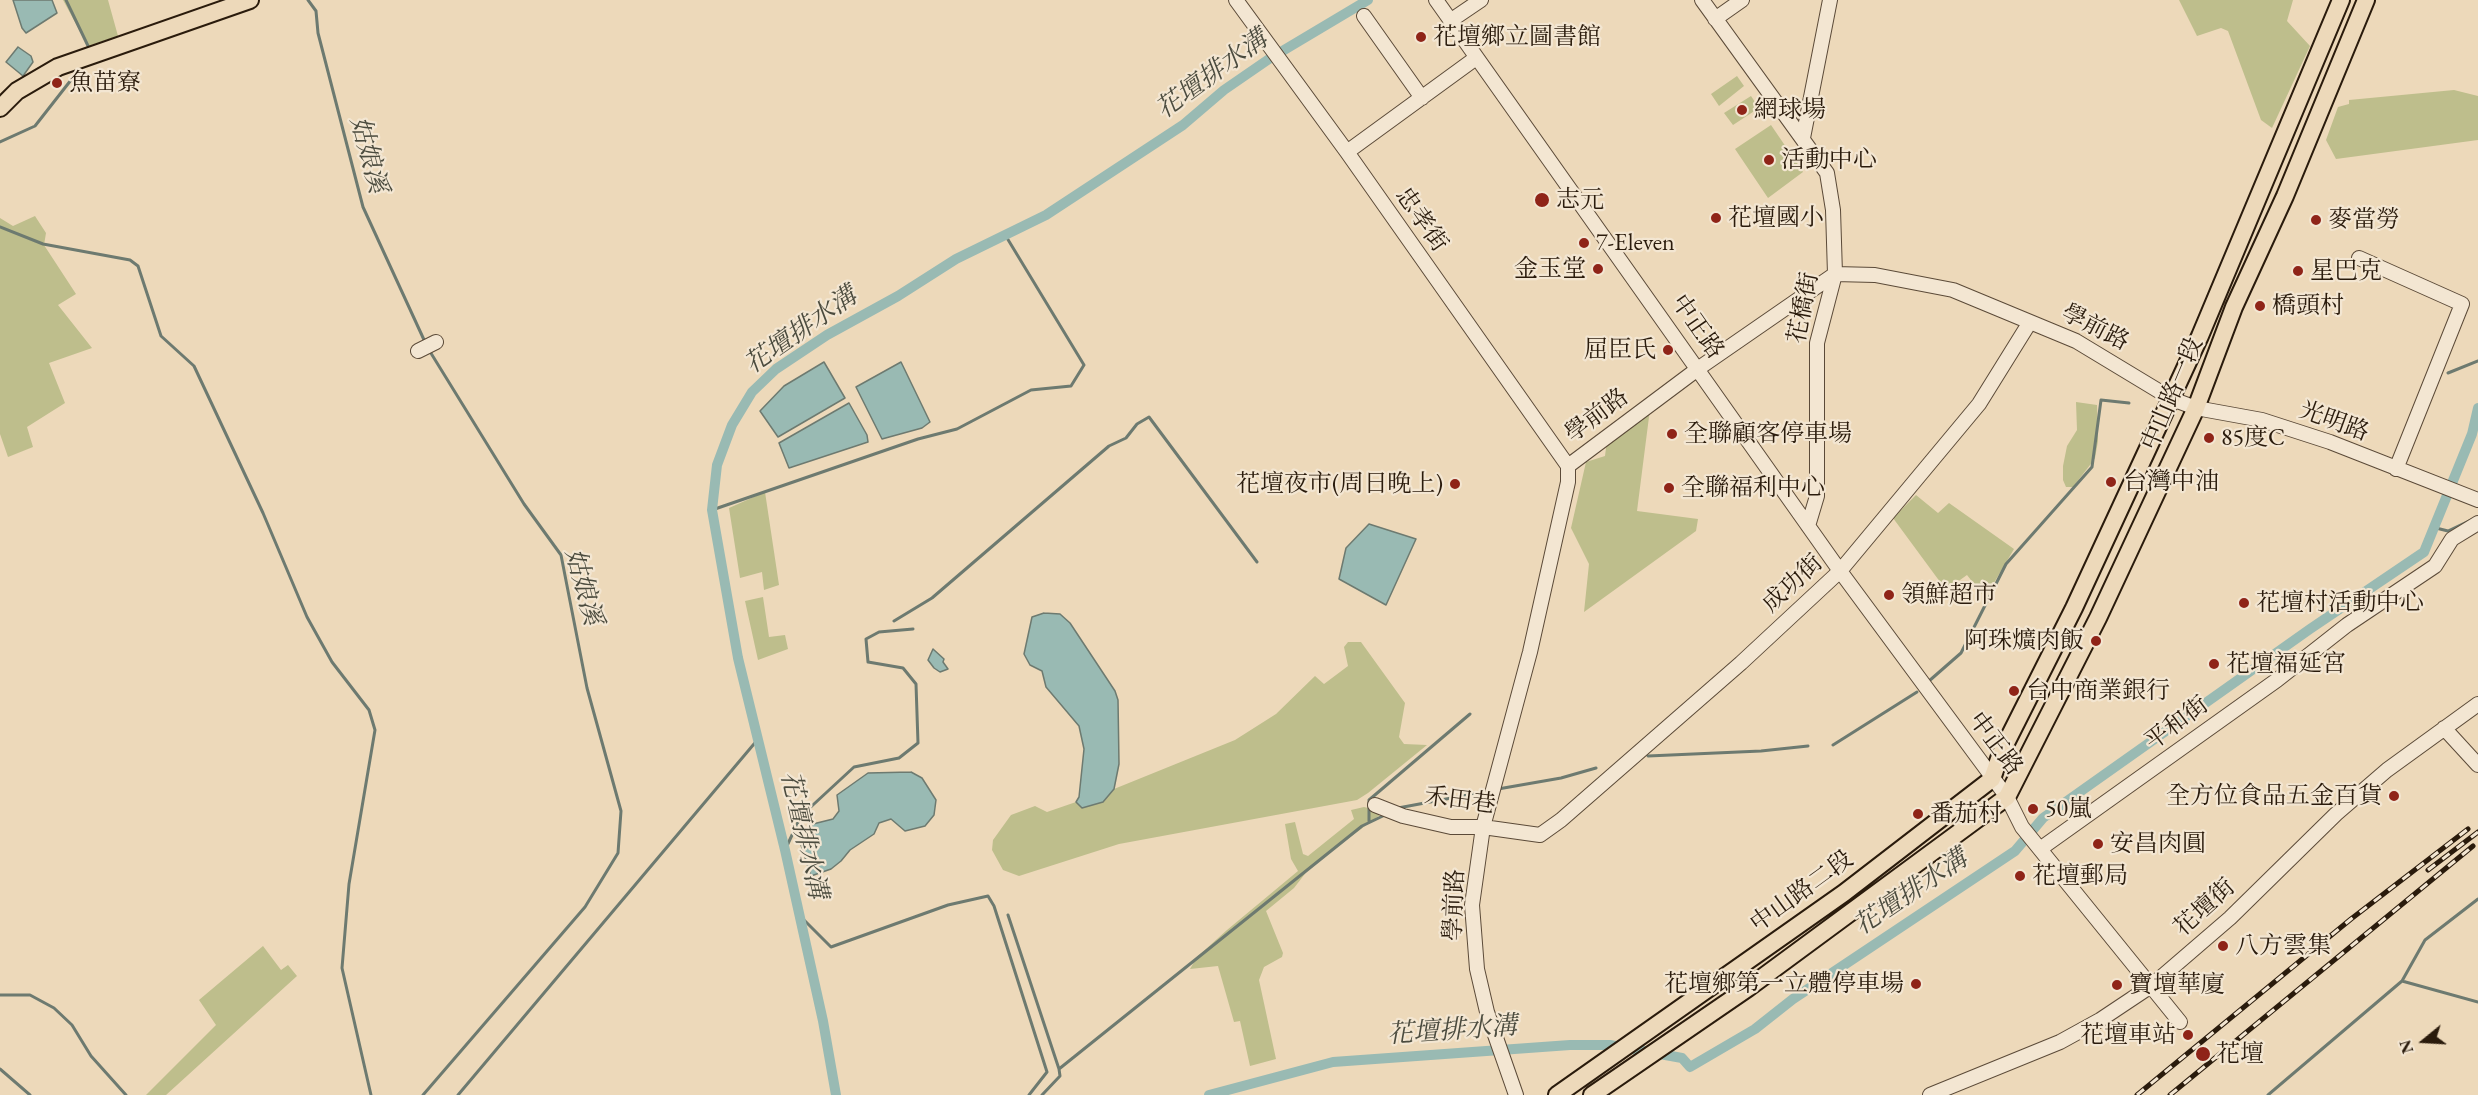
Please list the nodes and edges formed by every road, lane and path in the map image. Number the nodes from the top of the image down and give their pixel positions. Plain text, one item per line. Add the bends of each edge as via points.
1 (250, 0) edge
2 (1236, 0) edge
3 (1436, 0) edge
4 (1481, 0) edge
5 (1702, 0) edge
6 (1742, 0) edge
7 (1830, 0) edge
8 (2341, 0) edge
9 (2366, 0) edge
10 (1364, 16) dead end
11 (1715, 19) junction
12 (1450, 21) junction
13 (1476, 58) junction
14 (1422, 98) junction
15 (0, 108) edge
16 (1803, 138) junction
17 (1347, 152) junction
18 (2360, 258) dead end
19 (1835, 274) junction
20 (2030, 321) junction
21 (436, 342) dead end
22 (418, 351) dead end
23 (1699, 368) junction
24 (2172, 399) junction
25 (2196, 408) junction
26 (1568, 466) junction
27 (2396, 469) junction
28 (2478, 500) edge
29 (2478, 523) edge
30 (1808, 526) junction
31 (1840, 571) junction
32 (2478, 704) edge
33 (2444, 728) junction
34 (2478, 765) edge
35 (1992, 779) junction
36 (2007, 797) junction
37 (1375, 805) dead end
38 (1483, 827) junction
39 (1540, 835) joint
40 (2036, 844) junction
41 (2151, 986) junction
42 (2180, 1022) dead end
43 (1516, 1095) edge
44 (1557, 1095) edge
45 (1592, 1095) edge
46 (1930, 1095) edge

1 - 15 main road via 47,72 17,91
2 - 17 street, 忠孝街
3 - 12 street, 中正路
4 - 12 street
5 - 11 street, 花橋街
6 - 11 street
7 - 16 street
8 - 24 main road, 中山路一段
9 - 25 main road, 中山路一段 via 2285,196 2234,307
10 - 14 street
11 - 16 street, 花橋街
12 - 13 street, 中正路
13 - 14 street
13 - 23 street, 中正路
14 - 17 street
16 - 19 street, 花橋街 via 1827,173 1833,210
17 - 26 street, 忠孝街
18 - 27 street via 2462,304
19 - 20 street, 學前路 via 1875,274 1953,290
19 - 23 street, 學前路
19 - 30 street, 花橋街 via 1817,343 1817,496
20 - 24 street, 學前路 via 2097,352
20 - 31 street, 成功街 via 1979,404
21 - 22 street
23 - 26 street, 學前路
23 - 30 street, 中正路
24 - 25 street, 光明路
24 - 35 main road, 中山路一段
25 - 27 street, 光明路 via 2262,420
25 - 36 main road, 中山路一段
26 - 38 street, 學前路 via 1568,482 1530,652
27 - 28 street, 光明路
29 - 40 street, 平和街 via 2452,538 2435,566 2347,625 2270,686
30 - 31 street, 中正路
31 - 35 street, 中正路
31 - 39 street, 成功街 via 1652,741
32 - 33 street, 花壇街
33 - 34 street
33 - 41 street, 花壇街 via 2336,814 2230,918
35 - 36 street, 中正路
35 - 44 main road, 中山路二段 via 1844,893
36 - 40 street, 中正路
36 - 45 main road, 中山路二段 via 1748,988
37 - 38 street, 禾田巷 via 1451,827
38 - 39 street, 禾田巷
38 - 43 street, 學前路 via 1472,905 1477,969
40 - 41 street
41 - 42 street
41 - 46 street, 花壇街 via 2060,1042

